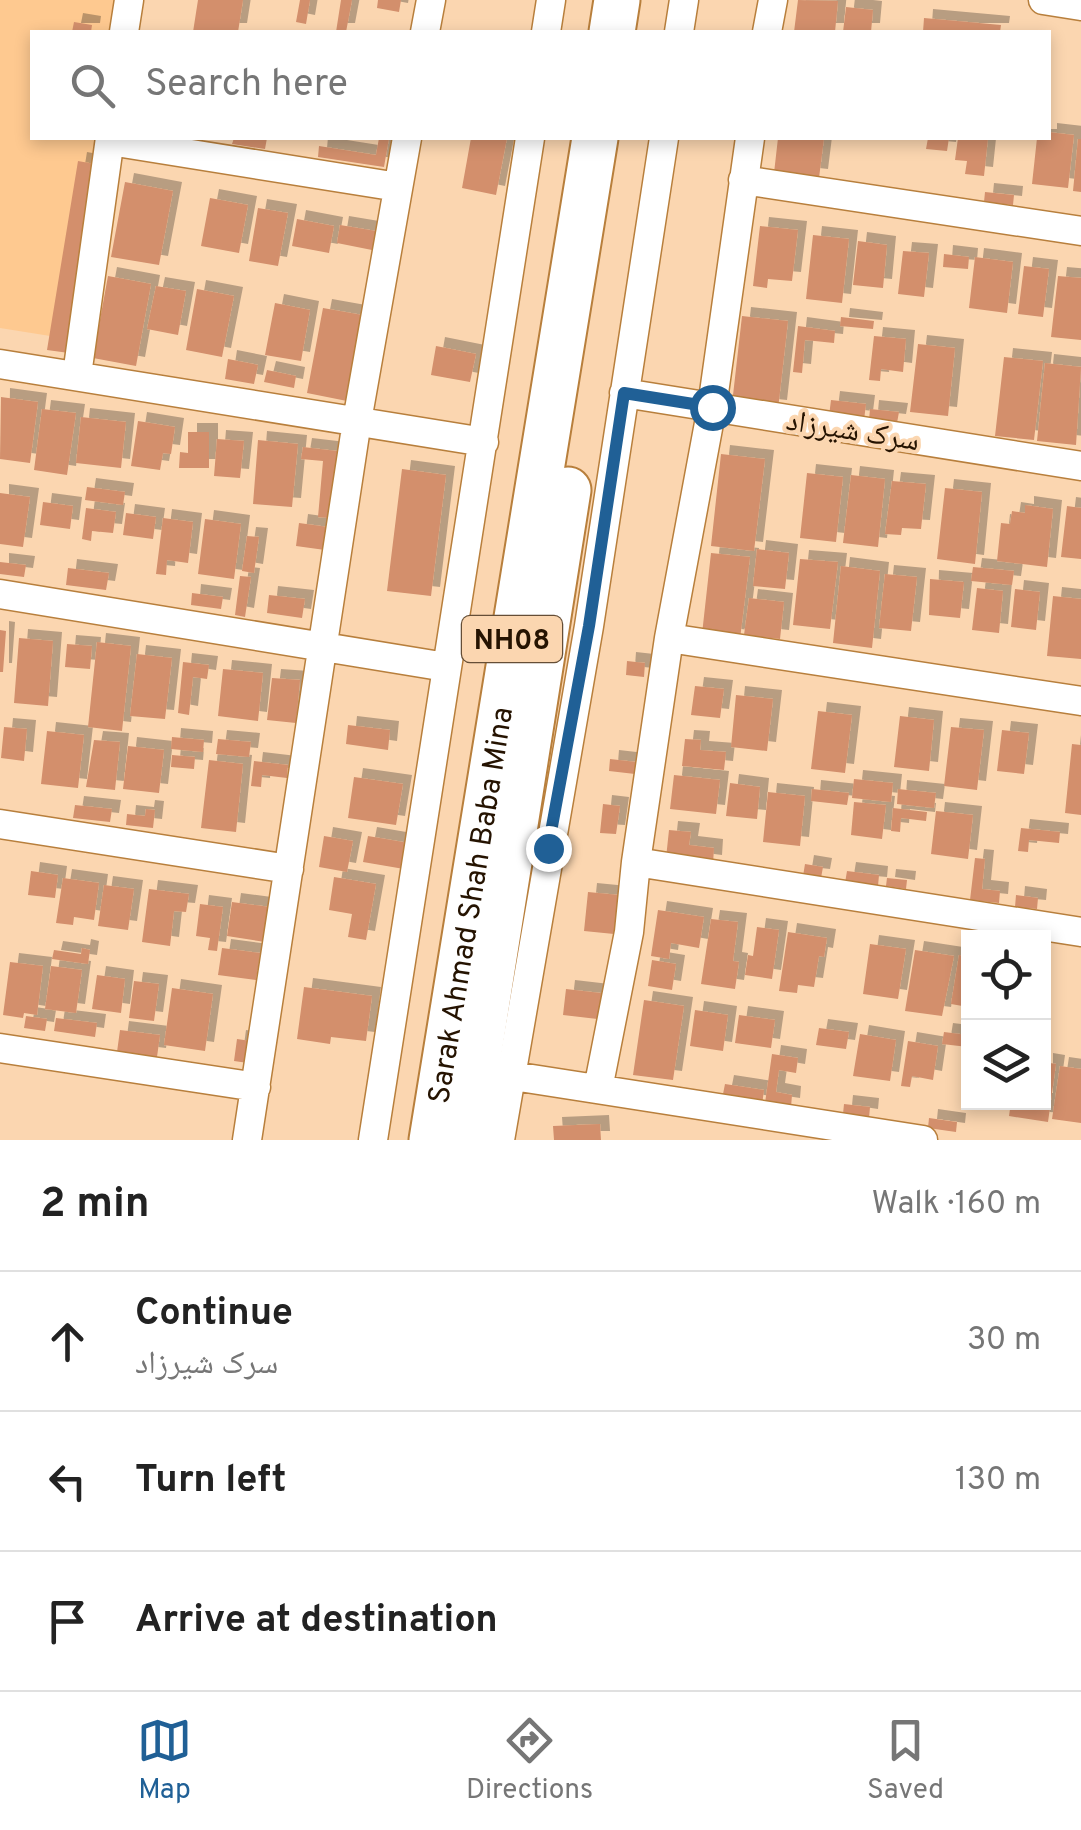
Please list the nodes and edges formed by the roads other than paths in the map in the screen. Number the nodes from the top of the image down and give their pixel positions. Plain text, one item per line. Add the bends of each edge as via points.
1 (129, 0) edge
2 (431, 0) edge
3 (551, 0) edge
4 (618, 0) edge
5 (645, 0) edge
6 (684, 0) edge
7 (773, 0) edge
8 (1043, 0) edge
9 (1081, 6) edge
10 (124, 30) edge
11 (425, 30) edge
12 (546, 30) edge
13 (612, 30) edge
14 (640, 30) edge
15 (680, 30) edge
16 (768, 30) edge
17 (110, 140) edge
18 (116, 140) edge
19 (407, 140) edge
20 (530, 140) edge
21 (594, 140) edge
22 (624, 140) edge
23 (664, 140) edge
24 (750, 140) edge
25 (742, 180) junction
26 (398, 187) junction
27 (1081, 232) edge
28 (0, 364) edge
29 (77, 376) junction
30 (624, 393) junction
31 (712, 407) junction
32 (357, 421) junction
33 (484, 442) junction
34 (1081, 466) edge
35 (0, 594) edge
36 (669, 638) junction
37 (325, 647) junction
38 (446, 666) junction
39 (1081, 701) edge
40 (0, 824) edge
41 (636, 862) junction
42 (289, 868) junction
43 (1081, 932) edge
44 (0, 1048) edge
45 (513, 1076) junction
46 (256, 1086) junction
47 (598, 1089) junction
48 (247, 1140) edge
49 (373, 1140) edge
50 (432, 1140) edge
51 (464, 1140) edge
52 (500, 1140) edge
53 (923, 1140) edge

1 - 10 street
2 - 11 street
3 - 12 street
4 - 13 highway
5 - 14 highway
6 - 15 street
7 - 16 street
8 - 9 street
17 - 29 street
18 - 26 street
19 - 26 street
20 - 33 street
21 - 50 highway, Sarak Ahmad Shah Baba Mina / NH08
22 - 51 highway, NH08
23 - 30 street
24 - 25 street
25 - 27 street
25 - 31 street
26 - 32 street
28 - 29 street
29 - 32 street
30 - 31 street, سرک شیرزاد
30 - 45 street
31 - 34 street, سرک شیرزاد
31 - 36 street
32 - 33 street
32 - 37 street
33 - 38 street
35 - 37 street
36 - 39 street
36 - 41 street
37 - 38 street
37 - 42 street
38 - 49 street
40 - 42 street
41 - 43 street
41 - 47 street via 630,932
42 - 46 street
44 - 46 street
45 - 47 street
45 - 52 street
46 - 48 street
47 - 53 street

